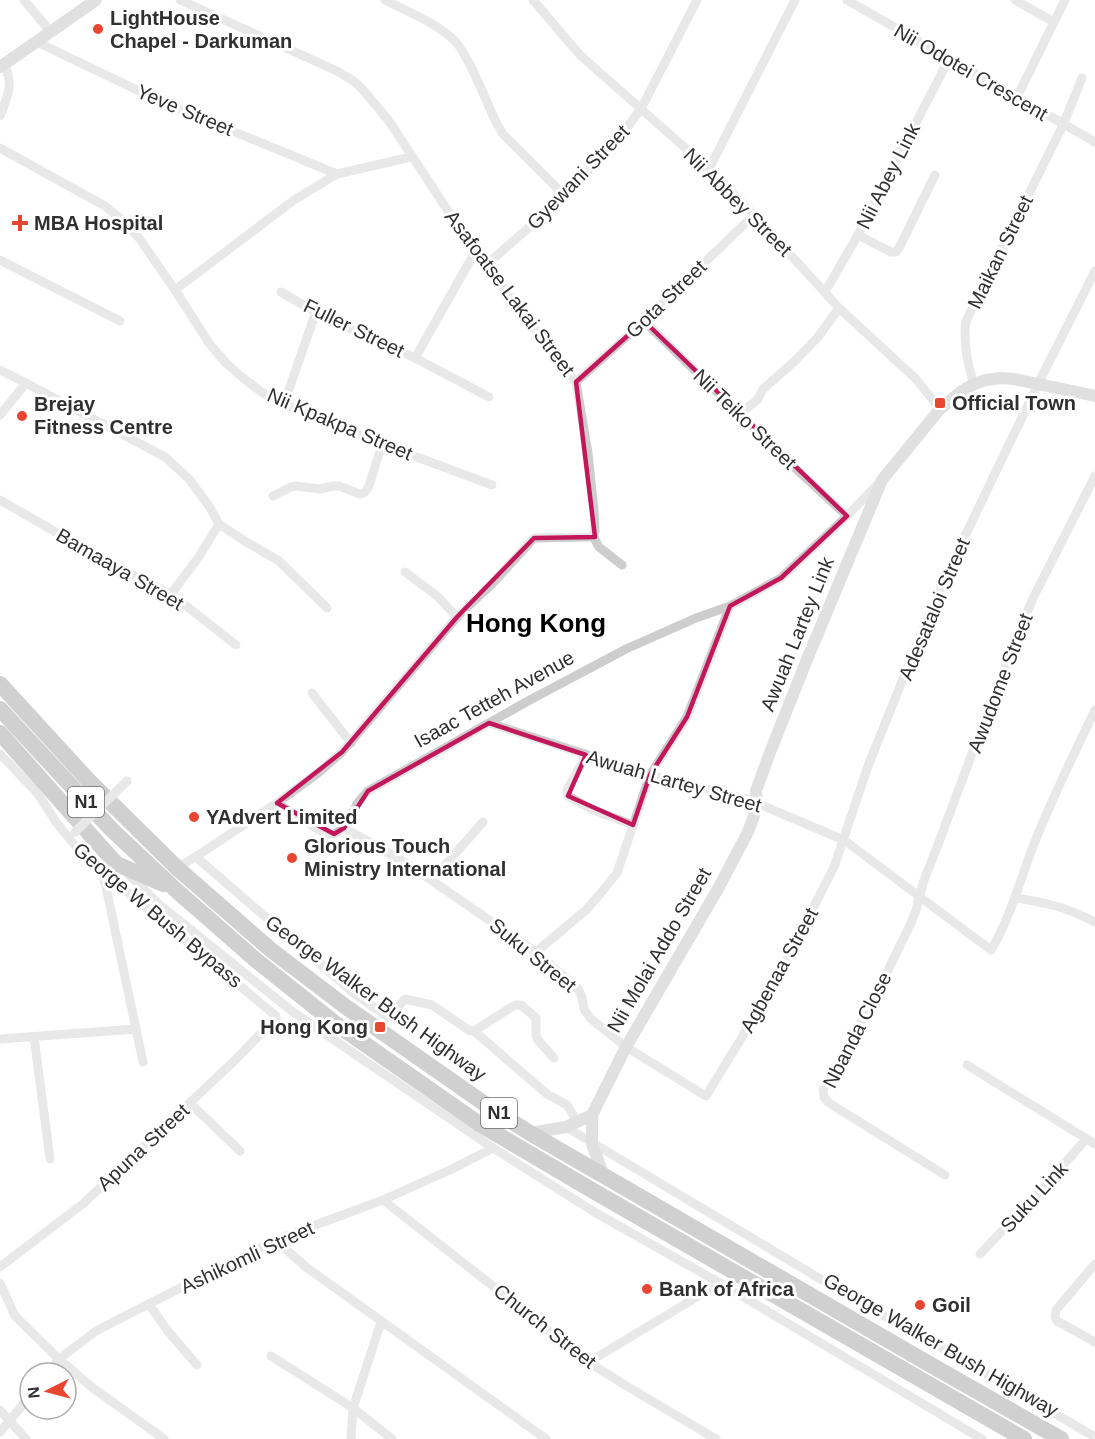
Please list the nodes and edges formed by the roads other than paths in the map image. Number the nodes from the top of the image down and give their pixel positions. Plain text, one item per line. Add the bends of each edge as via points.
1 (24, 0) edge
2 (96, 0) edge
3 (180, 0) edge
4 (384, 0) edge
5 (533, 0) edge
6 (697, 0) edge
7 (795, 0) edge
8 (847, 0) edge
9 (1015, 0) edge
10 (1065, 0) edge
11 (1054, 22) junction
12 (50, 31) junction
13 (35, 41) junction
14 (949, 59) junction
15 (2, 65) edge
16 (1082, 78) dead end
17 (1017, 97) junction
18 (641, 109) junction
19 (0, 116) edge
20 (1063, 125) junction
21 (1095, 142) edge
22 (0, 147) edge
23 (411, 157) junction
24 (709, 169) junction
25 (337, 174) junction
26 (935, 175) dead end
27 (566, 196) junction
28 (754, 215) junction
29 (858, 235) junction
30 (475, 252) junction
31 (0, 260) edge
32 (486, 266) junction
33 (1095, 271) edge
34 (175, 290) junction
35 (281, 292) dead end
36 (825, 292) junction
37 (839, 308) junction
38 (316, 314) junction
39 (120, 321) dead end
40 (644, 321) junction
41 (415, 358) junction
42 (0, 370) edge
43 (576, 382) junction
44 (26, 383) junction
45 (974, 384) junction
46 (1038, 384) junction
47 (1095, 396) edge
48 (489, 397) dead end
49 (284, 404) junction
50 (940, 409) junction
51 (740, 414) junction
52 (0, 415) edge
53 (382, 444) junction
54 (1095, 476) edge
55 (882, 480) junction
56 (492, 485) dead end
57 (273, 496) dead end
58 (1, 503) edge
59 (847, 516) junction
60 (219, 524) junction
61 (593, 536) junction
62 (622, 565) dead end
63 (405, 572) dead end
64 (171, 594) junction
65 (730, 606) junction
66 (327, 608) dead end
67 (457, 617) junction
68 (236, 645) dead end
69 (0, 684) edge
70 (312, 693) dead end
71 (0, 709) edge
72 (1095, 710) edge
73 (489, 723) junction
74 (0, 733) edge
75 (351, 742) junction
76 (0, 754) edge
77 (586, 755) junction
78 (651, 775) junction
79 (127, 781) dead end
80 (277, 803) junction
81 (757, 803) junction
82 (483, 822) dead end
83 (633, 825) junction
84 (344, 828) junction
85 (75, 832) dead end
86 (844, 840) junction
87 (196, 857) junction
88 (111, 865) junction
89 (177, 868) junction
90 (432, 880) junction
91 (177, 891) junction
92 (919, 897) junction
93 (1016, 898) junction
94 (1095, 922) edge
95 (536, 952) junction
96 (276, 1016) joint
97 (136, 1029) junction
98 (474, 1031) junction
99 (34, 1037) junction
100 (0, 1039) edge
101 (626, 1047) junction
102 (554, 1058) dead end
103 (143, 1062) dead end
104 (967, 1065) dead end
105 (706, 1096) joint
106 (190, 1103) junction
107 (592, 1115) junction
108 (572, 1125) junction
109 (530, 1132) junction
110 (1091, 1142) edge
111 (592, 1144) junction
112 (493, 1148) junction
113 (240, 1151) dead end
114 (50, 1159) dead end
115 (603, 1174) junction
116 (945, 1175) dead end
117 (383, 1200) junction
118 (275, 1240) junction
119 (980, 1254) dead end
120 (1095, 1264) edge
121 (0, 1267) edge
122 (720, 1282) junction
123 (0, 1283) edge
124 (149, 1304) junction
125 (381, 1322) junction
126 (1095, 1342) edge
127 (271, 1356) dead end
128 (58, 1359) junction
129 (589, 1362) junction
130 (197, 1365) dead end
131 (352, 1408) junction
132 (0, 1410) edge
133 (18, 1411) edge
134 (10, 1421) junction
135 (0, 1432) edge
136 (1011, 1433) edge
137 (1095, 1437) edge
138 (26, 1439) edge
139 (164, 1439) edge
140 (351, 1439) edge
141 (392, 1439) edge
142 (546, 1439) edge
143 (716, 1439) edge
144 (982, 1439) edge
145 (1024, 1439) edge
146 (1061, 1439) edge

1 - 12 street
2 - 12 street
3 - 23 street, Asafoatse Lakai Street via 355,82 389,121
4 - 27 street via 426,21 455,42 503,134
5 - 18 street, Nii Abbey Street via 580,55
6 - 18 street, Gyewani Street
7 - 24 street
8 - 14 street, Nii Odotei Crescent
9 - 11 street
10 - 11 street
11 - 17 street
12 - 13 street
13 - 15 street
13 - 25 street, Yeve Street via 164,103
14 - 17 street, Nii Odotei Crescent
14 - 29 street, Nii Abey Link
15 - 19 street via 10,90
16 - 20 street, Maikan Street
17 - 20 street, Nii Odotei Crescent
18 - 24 street, Nii Abbey Street
18 - 27 street, Gyewani Street
20 - 21 street, Nii Odotei Crescent
20 - 45 street, Maikan Street via 966,321 965,350
22 - 34 street, Nii Kpakpa Street via 105,206 139,238
23 - 25 street
23 - 30 street, Asafoatse Lakai Street
24 - 28 street, Nii Abbey Street
25 - 34 street via 294,200
26 - 29 street via 896,252
27 - 32 street, Gyewani Street
28 - 36 street, Nii Abbey Street
28 - 40 street, Gota Street
29 - 36 street, Nii Abey Link
30 - 32 street, Asafoatse Lakai Street
30 - 41 street, Fuller Street
31 - 39 street
32 - 43 street, Asafoatse Lakai Street
33 - 46 street
34 - 49 street, Nii Kpakpa Street via 226,363
35 - 38 street, Fuller Street
36 - 37 street, Nii Abbey Street
37 - 50 street, Nii Abbey Street via 916,379
37 - 51 street via 818,338
38 - 41 street, Fuller Street
38 - 49 street
40 - 43 street, Gota Street
40 - 51 street, Nii Teiko Street
41 - 48 street
42 - 44 street
43 - 61 street, Asafoatse Lakai Street via 588,453
44 - 52 street
44 - 60 street via 165,457 189,479
45 - 46 street, Isaac Tetteh Avenue via 1000,378
45 - 50 street, Isaac Tetteh Avenue
46 - 47 street, Isaac Tetteh Avenue
46 - 86 street, Adesataloi Street via 924,624 868,766
49 - 53 street, Nii Kpakpa Street
50 - 55 street, Isaac Tetteh Avenue
51 - 59 street, Nii Teiko Street
53 - 56 street, Nii Kpakpa Street
53 - 57 street via 365,492 360,494 339,486 296,486
54 - 92 street, Awudome Street via 1033,598
55 - 59 street, Isaac Tetteh Avenue
55 - 81 street, Awuah Lartey Link via 773,745 756,791
58 - 64 street, Bamaaya Street
59 - 65 street, Isaac Tetteh Avenue via 781,578
60 - 64 street
60 - 66 street via 279,561
61 - 62 street via 599,548
61 - 67 street via 534,538
63 - 67 street
64 - 68 street, Bamaaya Street
65 - 73 street, Isaac Tetteh Avenue via 626,649
65 - 78 street via 687,717
67 - 75 street
69 - 89 highway, George Walker Bush Highway / N1 via 89,781
70 - 75 street
71 - 91 highway, George Walker Bush Highway / N1 via 111,829
72 - 93 street, Awuah Lartey Street via 1034,845
73 - 77 street, Awuah Lartey Street
73 - 84 street, Isaac Tetteh Avenue via 368,791
74 - 88 highway
75 - 80 street
76 - 88 street, George W Bush Bypass via 38,794 75,847
77 - 78 street, Awuah Lartey Street
77 - 83 street via 567,790 568,796 592,810
78 - 81 street, Awuah Lartey Street
78 - 83 street
79 - 85 street, bridge
80 - 84 street via 322,832 334,834
80 - 87 street
81 - 86 street, Awuah Lartey Street
81 - 101 street, Nii Molai Addo Street via 748,832 719,887
82 - 90 street
83 - 95 street via 616,873 600,894
84 - 90 street, Suku Street
86 - 92 street, Awuah Lartey Street
86 - 105 street, Agbenaa Street via 774,985
87 - 89 street
87 - 98 street via 355,994 388,1017 405,999 432,1005
88 - 91 highway
88 - 96 street, George W Bush Bypass
88 - 97 street
88 - 112 street via 293,1012
89 - 109 highway, George Walker Bush Highway / N1 via 271,950 346,1007
90 - 95 street, Suku Street
91 - 136 highway, George Walker Bush Highway / N1 via 336,1024 478,1123
92 - 93 street, Awuah Lartey Street via 991,950
92 - 116 street, Nbanda Close via 911,923 873,1001 823,1090 829,1103
93 - 94 street via 1051,904
95 - 101 street, Suku Street via 578,989 590,1018
96 - 106 street, Apuna Street
97 - 99 street
97 - 103 street
98 - 102 street via 521,1005 536,1018 538,1040
98 - 108 street via 547,1094 567,1105
99 - 100 street
99 - 114 street
101 - 105 street, Suku Street
101 - 107 street, Nii Molai Addo Street
104 - 110 street
106 - 113 street
106 - 121 street, Apuna Street via 84,1203
107 - 108 street
107 - 111 street, Nii Molai Addo Street
108 - 109 street
108 - 111 street
109 - 115 highway, George Walker Bush Highway / N1
110 - 119 street, Suku Link
111 - 115 street, Nii Molai Addo Street
111 - 137 street
112 - 117 street, Ashikomli Street
112 - 122 street via 596,1213
115 - 146 highway, George Walker Bush Highway / N1
117 - 118 street, Ashikomli Street
117 - 129 street, Church Street
118 - 124 street, Ashikomli Street
118 - 125 street
120 - 126 street via 1055,1314 1058,1321
122 - 129 street
122 - 144 street
123 - 128 street via 15,1316
124 - 128 street, Ashikomli Street via 96,1331
124 - 130 street
125 - 131 street
125 - 142 street
127 - 131 street
128 - 139 street
129 - 143 street, Church Street
131 - 140 street
131 - 141 street
132 - 134 street
133 - 134 street
134 - 135 street
134 - 138 street
136 - 145 highway, George Walker Bush Highway / N1

